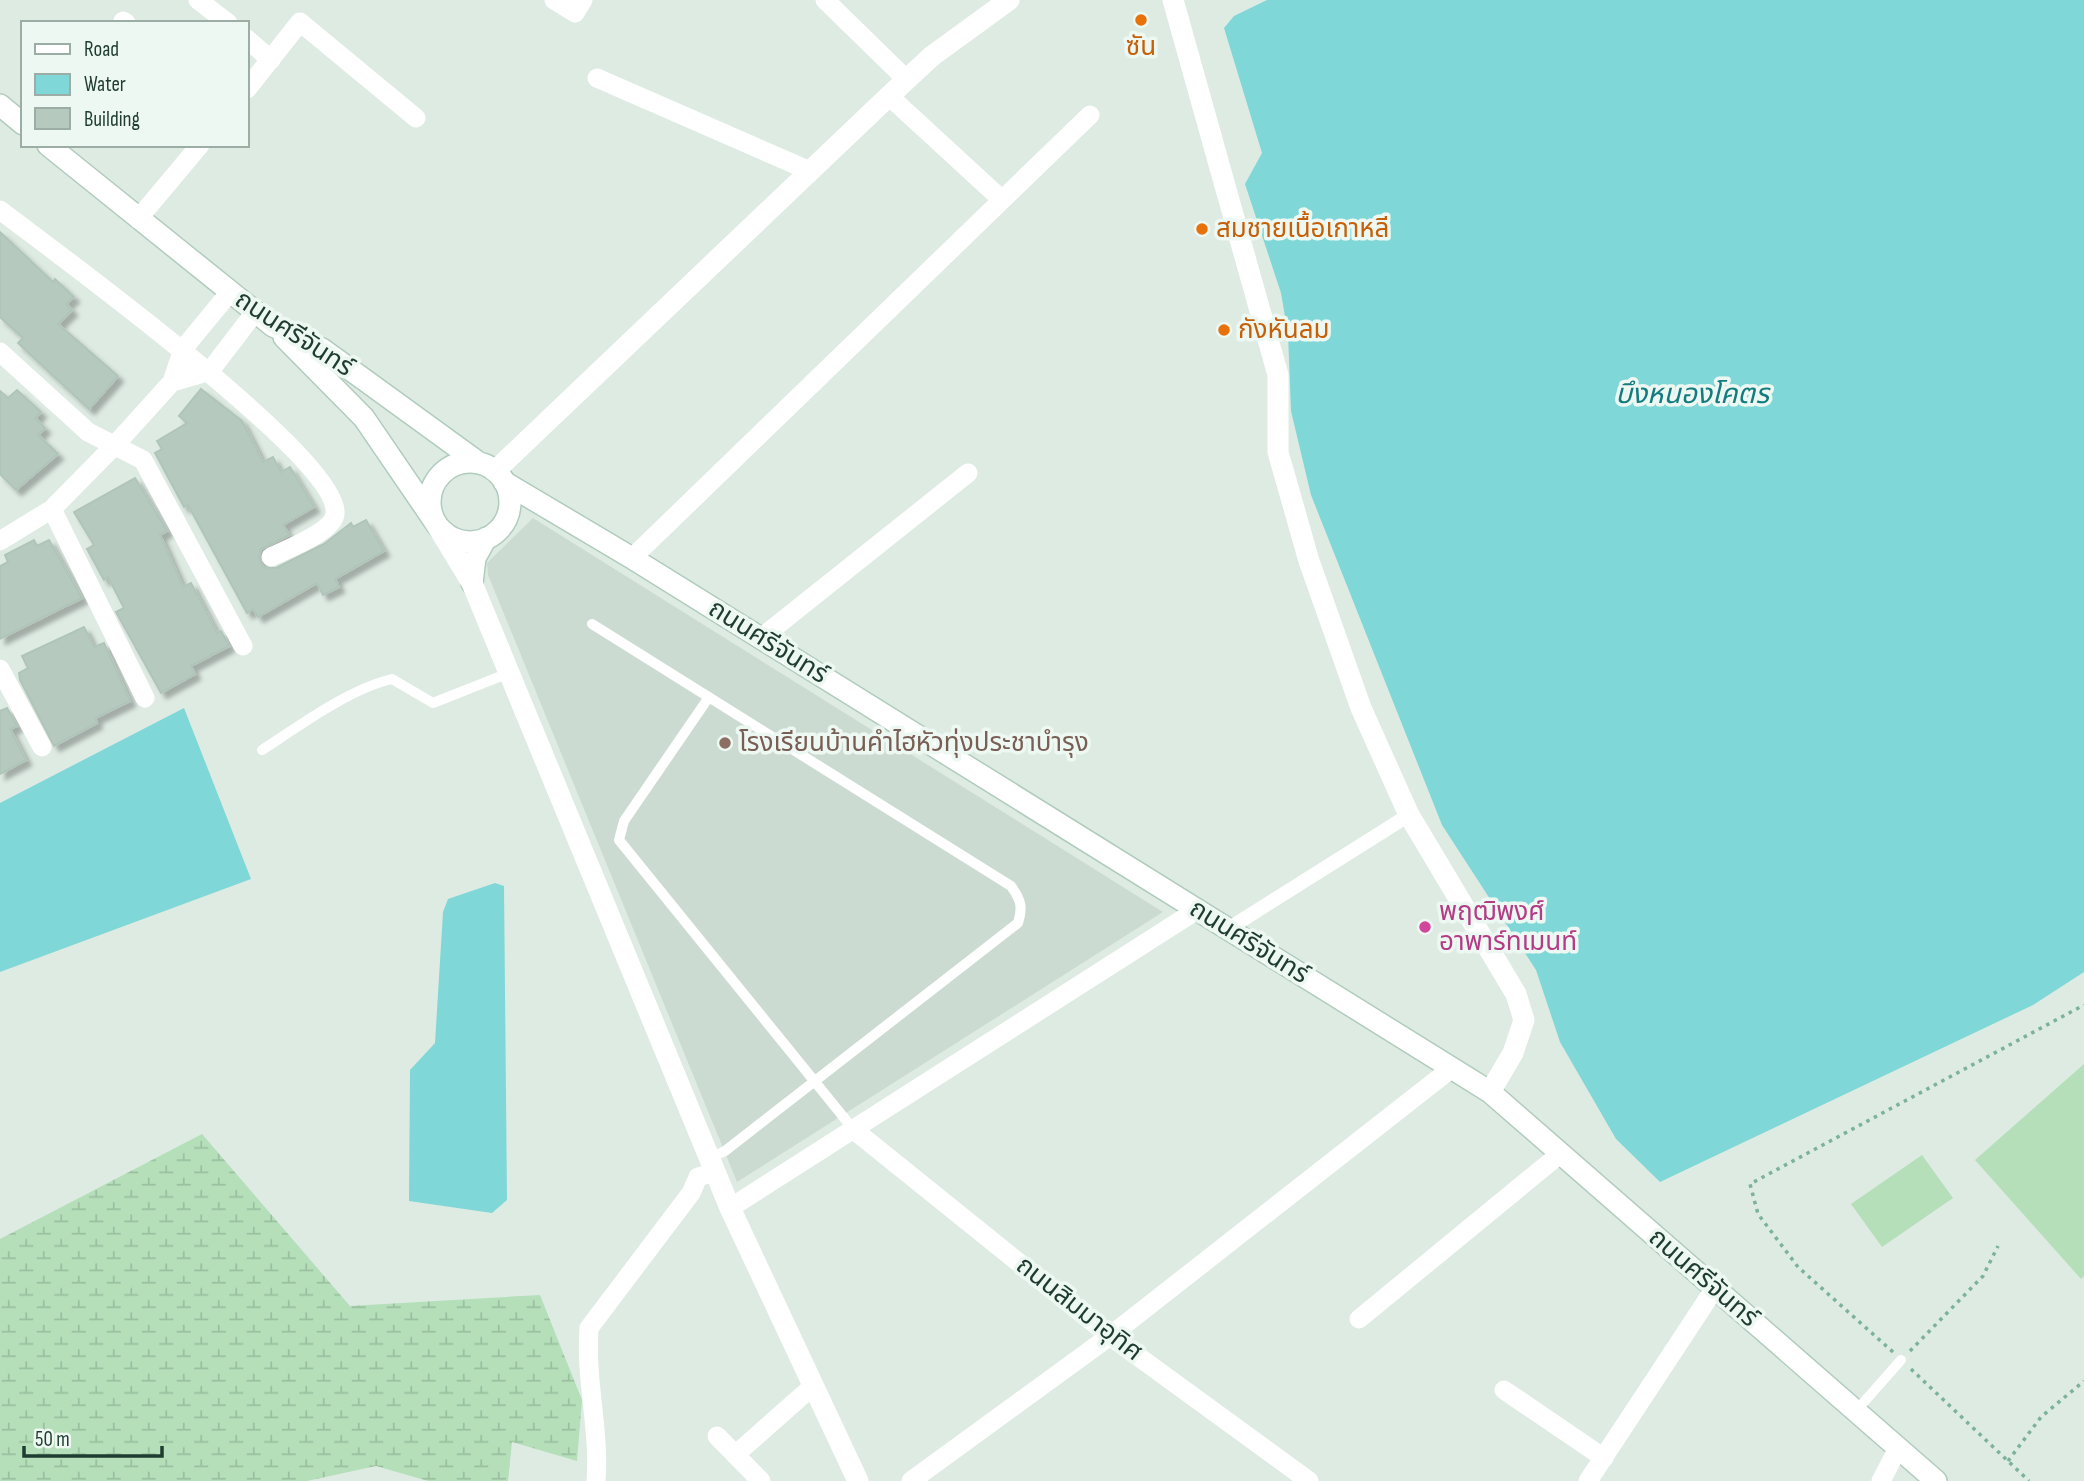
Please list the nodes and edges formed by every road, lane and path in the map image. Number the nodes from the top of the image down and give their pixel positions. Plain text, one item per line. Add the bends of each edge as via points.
1 (198, 0) edge
2 (554, 0) edge
3 (583, 0) edge
4 (825, 0) edge
5 (1009, 0) edge
6 (1173, 0) edge
7 (225, 21) edge
8 (248, 40) edge
9 (271, 60) junction
10 (597, 78) dead end
11 (907, 79) junction
12 (248, 88) edge
13 (889, 96) junction
14 (0, 105) edge
15 (1090, 115) dead end
16 (416, 118) dead end
17 (21, 122) edge
18 (50, 147) edge
19 (198, 147) edge
20 (810, 171) junction
21 (1001, 199) junction
22 (0, 210) edge
23 (138, 219) junction
24 (230, 292) junction
25 (255, 312) junction
26 (273, 326) junction
27 (183, 349) junction
28 (0, 352) edge
29 (210, 371) junction
30 (172, 382) junction
31 (114, 446) junction
32 (493, 472) junction
33 (968, 473) dead end
34 (52, 509) junction
35 (555, 512) junction
36 (507, 516) junction
37 (435, 522) junction
38 (2, 537) edge
39 (486, 538) junction
40 (271, 557) dead end
41 (632, 558) junction
42 (472, 583) junction
43 (592, 624) dead end
44 (761, 638) junction
45 (243, 646) dead end
46 (0, 669) edge
47 (509, 673) junction
48 (709, 697) junction
49 (145, 698) dead end
50 (42, 747) dead end
51 (262, 750) dead end
52 (1409, 815) junction
53 (1197, 910) junction
54 (1228, 929) junction
55 (2084, 1005) edge
56 (1451, 1068) junction
57 (812, 1081) junction
58 (1490, 1091) junction
59 (854, 1130) junction
60 (1560, 1154) junction
61 (712, 1165) junction
62 (730, 1208) junction
63 (1998, 1246) dead end
64 (1715, 1288) junction
65 (1359, 1319) dead end
66 (1110, 1336) junction
67 (1901, 1360) junction
68 (2084, 1381) edge
69 (813, 1386) junction
70 (1504, 1390) dead end
71 (1856, 1411) junction
72 (717, 1436) dead end
73 (1898, 1448) junction
74 (735, 1455) junction
75 (1604, 1458) junction
76 (2008, 1461) junction
77 (596, 1481) edge
78 (761, 1481) edge
79 (858, 1481) edge
80 (911, 1481) edge
81 (1310, 1481) edge
82 (1588, 1481) edge
83 (1881, 1481) edge
84 (1936, 1481) edge
85 (2029, 1481) edge

1 - 7 street
2 - 3 street via 575,13
4 - 11 street
5 - 11 main road
6 - 52 main road via 1278,375 1278,452 1309,561 1361,708
8 - 9 street
9 - 12 street
9 - 16 street via 300,22
10 - 20 street
11 - 13 main road
13 - 20 main road
13 - 21 street
14 - 17 main road
15 - 21 street
18 - 23 main road, ถนนศรีจันทร์
19 - 23 street
20 - 32 main road
21 - 41 street
22 - 27 street
23 - 24 main road, ถนนศรีจันทร์
24 - 25 main road, ถนนศรีจันทร์
24 - 27 street
25 - 26 main road, ถนนศรีจันทร์
25 - 29 street
26 - 32 main road, ถนนศรีจันทร์ via 322,349
26 - 37 main road via 364,418
27 - 29 street
27 - 30 street
28 - 31 street via 88,432
29 - 30 street
29 - 40 street via 295,451 334,503 335,516 328,528
30 - 31 street
31 - 34 street
31 - 45 street via 143,460
32 - 35 main road, ถนนศรีจันทร์
32 - 36 main road via 508,493
32 - 37 main road via 453,466 442,473 430,496
33 - 44 street
34 - 38 street
34 - 49 street
35 - 36 main road via 528,508
35 - 41 main road, ถนนศรีจันทร์
36 - 39 main road
37 - 39 main road via 442,531 463,541
37 - 42 main road
39 - 42 main road via 475,558
41 - 44 main road, ถนนศรีจันทร์
42 - 47 main road
43 - 48 lane
44 - 53 main road, ถนนศรีจันทร์
46 - 50 street
47 - 51 lane via 433,703 392,680 379,683
47 - 61 main road
48 - 57 lane via 624,821 619,840
48 - 57 lane via 1012,886 1021,899 1018,923
52 - 54 street
52 - 58 main road via 1516,994 1524,1020 1513,1053
53 - 54 main road, ถนนศรีจันทร์
53 - 59 street
54 - 56 main road, ถนนศรีจันทร์
55 - 67 path via 1750,1184 1758,1214 1798,1267
56 - 58 main road, ถนนศรีจันทร์
56 - 66 street
57 - 59 lane
57 - 61 lane
58 - 60 main road, ถนนศรีจันทร์
59 - 62 street
59 - 66 street, ถนนสิมมาอุทิศ
60 - 64 main road, ถนนศรีจันทร์
60 - 65 street
61 - 62 main road
61 - 77 street via 698,1177 691,1193 589,1328
62 - 69 main road
63 - 67 path via 1983,1276
64 - 71 main road, ถนนศรีจันทร์
64 - 75 street
66 - 80 street
66 - 81 street, ถนนสิมมาอุทิศ
67 - 71 lane
67 - 76 path
68 - 76 path via 2041,1417
69 - 74 street
69 - 79 main road
70 - 75 street
71 - 73 main road, ถนนศรีจันทร์
72 - 74 street
73 - 83 street
73 - 84 main road, ถนนศรีจันทร์
74 - 78 street
75 - 82 street
76 - 85 path

